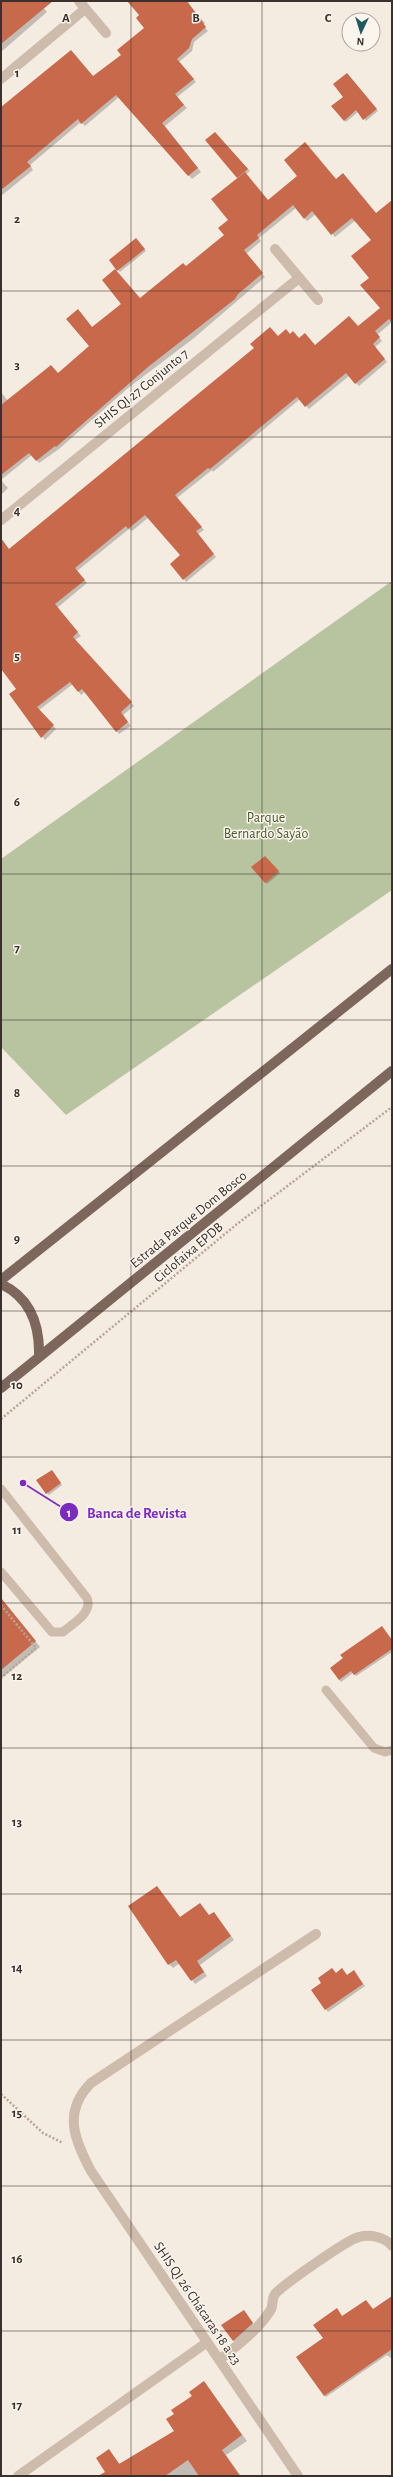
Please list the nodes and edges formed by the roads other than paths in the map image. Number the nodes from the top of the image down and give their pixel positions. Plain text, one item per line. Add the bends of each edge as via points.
1 (82, 5) edge
2 (106, 33) dead end
3 (1, 79) edge
4 (275, 249) dead end
5 (299, 278) junction
6 (318, 300) dead end
7 (1, 520) edge
8 (392, 969) edge
9 (392, 1071) edge
10 (1, 1280) edge
11 (1, 1284) edge
12 (39, 1357) junction
13 (1, 1388) edge
14 (1, 1489) edge
15 (1, 1572) edge
16 (326, 1690) dead end
17 (392, 1750) edge
18 (316, 1934) dead end
19 (392, 2246) edge
20 (206, 2343) junction
21 (219, 2360) junction
22 (18, 2476) edge
23 (298, 2476) edge

1 - 2 street
1 - 3 street
4 - 5 street
5 - 6 street
5 - 7 street, SHIS QI 27 Conjunto 7
8 - 10 main road
9 - 12 main road, Estrada Parque Dom Bosco
11 - 12 main road via 15,1291 26,1304 40,1338
12 - 13 main road, Estrada Parque Dom Bosco
14 - 15 lane via 87,1598 88,1610 63,1632 52,1632
16 - 17 lane via 374,1748 385,1752
18 - 20 street, SHIS QI 26 Chácaras 18 a 23 via 91,2084 83,2091 76,2108 74,2127 79,2148 91,2171
19 - 21 street via 387,2240 379,2237 359,2237 327,2256 275,2294 269,2313
20 - 21 street, SHIS QI 26 Chácaras 18 a 23
20 - 22 street
21 - 23 street, SHIS QI 26 Chácaras 18 a 23

